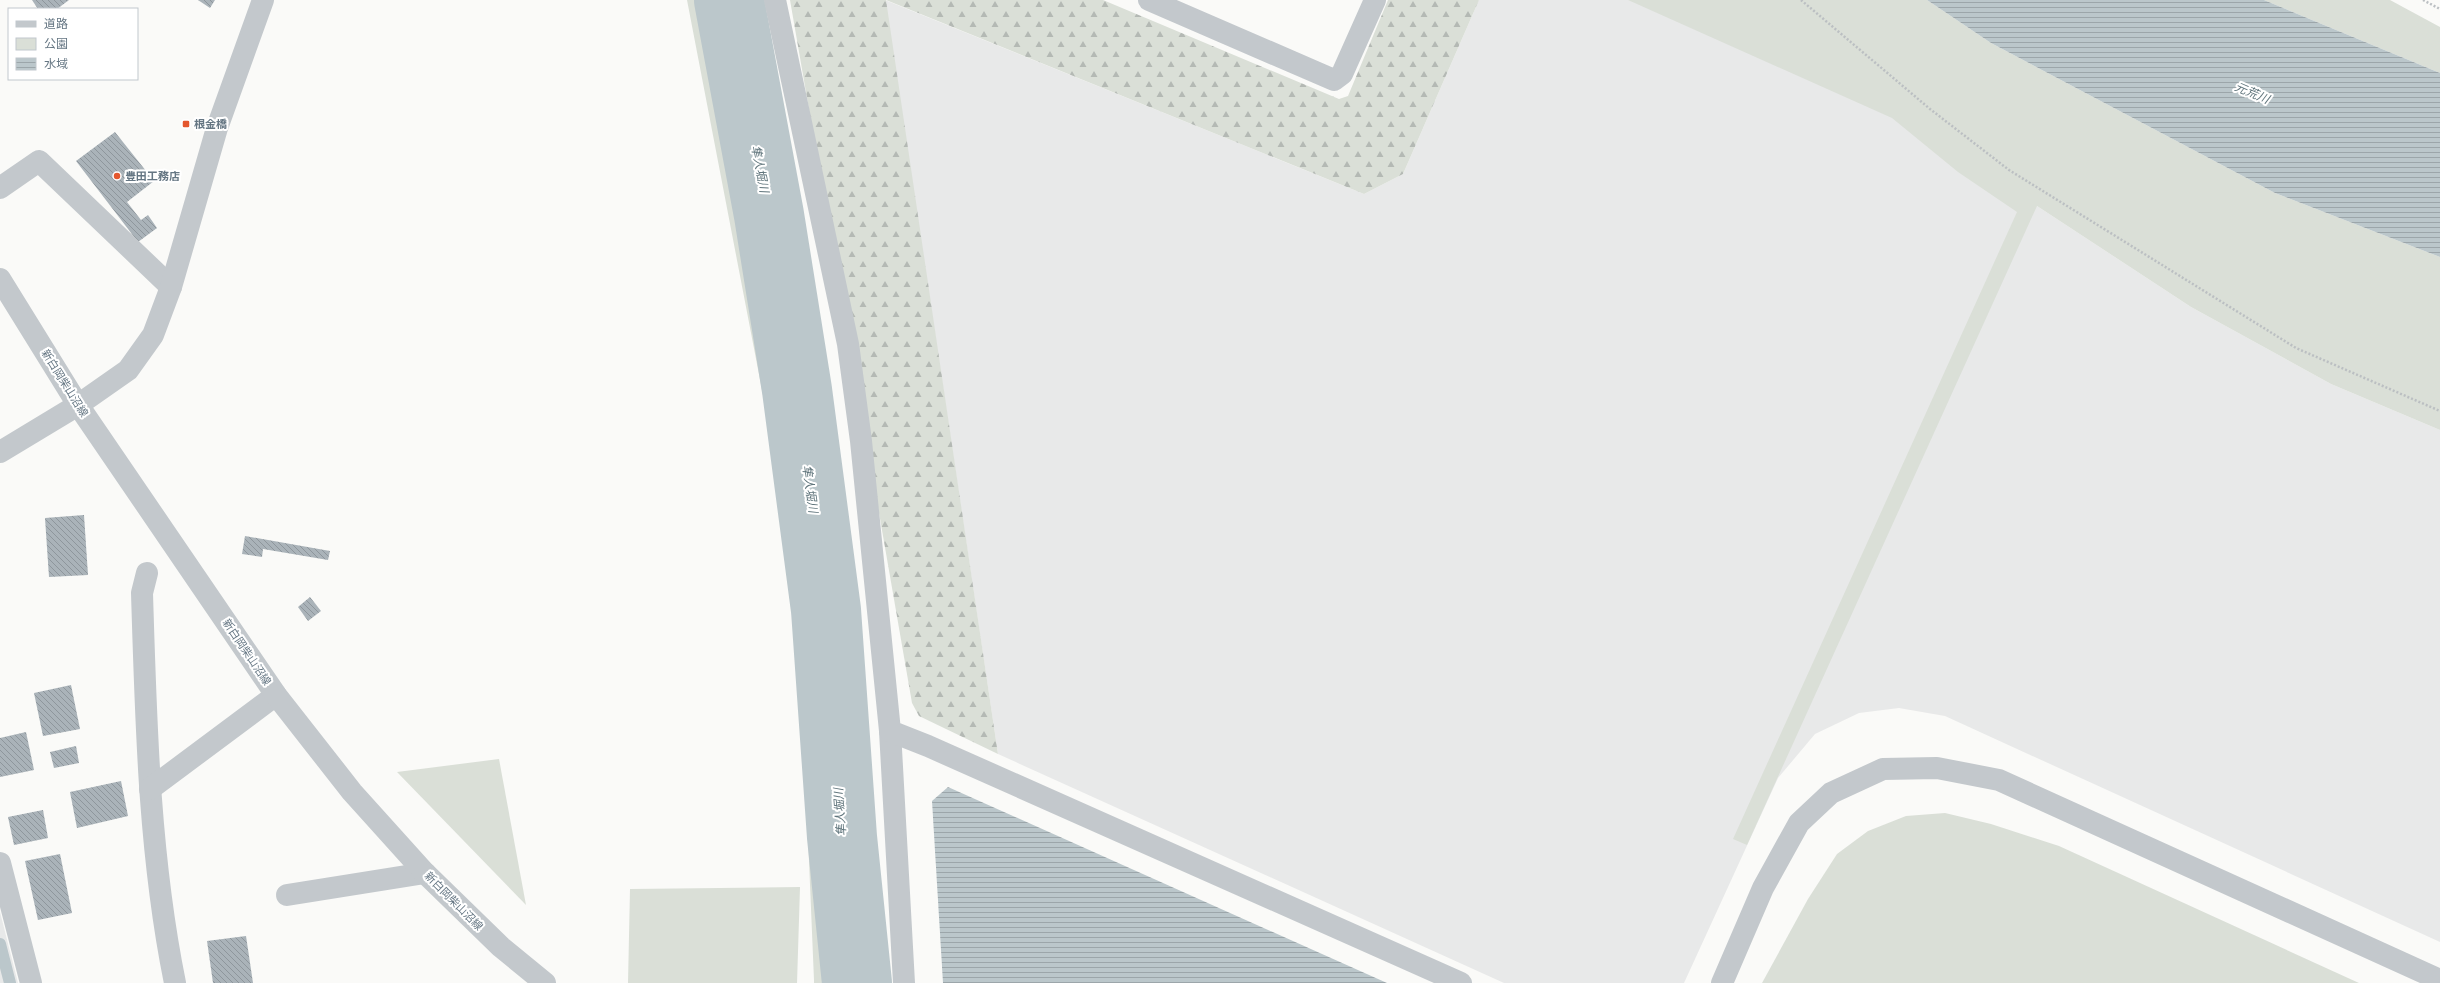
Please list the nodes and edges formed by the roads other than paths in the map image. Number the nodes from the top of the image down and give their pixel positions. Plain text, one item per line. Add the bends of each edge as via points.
1 (263, 0) edge
2 (775, 0) edge
3 (1149, 0) edge
4 (1375, 0) edge
5 (0, 188) edge
6 (0, 279) edge
7 (171, 287) junction
8 (78, 405) junction
9 (0, 452) edge
10 (147, 573) dead end
11 (276, 695) junction
12 (890, 731) junction
13 (150, 789) junction
14 (0, 863) edge
15 (425, 872) junction
16 (287, 895) dead end
17 (2440, 980) edge
18 (31, 983) edge
19 (174, 983) edge
20 (545, 983) edge
21 (904, 983) edge
22 (1461, 983) edge
23 (1722, 983) edge

1 - 7 street via 217,128
2 - 12 street via 848,344 861,440
3 - 4 street via 1334,80 1342,74
5 - 7 street via 39,161
6 - 8 street, 新白岡柴山沼線
7 - 8 street via 152,335 128,370
8 - 9 street
8 - 11 street, 新白岡柴山沼線
10 - 13 street via 142,593
11 - 13 street
11 - 15 street, 新白岡柴山沼線 via 352,792
12 - 21 street
12 - 22 street via 936,749
13 - 19 street via 164,929
14 - 18 street
15 - 16 street
15 - 20 street, 新白岡柴山沼線 via 501,947
17 - 23 street via 1999,780 1937,768 1883,770 1831,793 1799,822 1763,888

